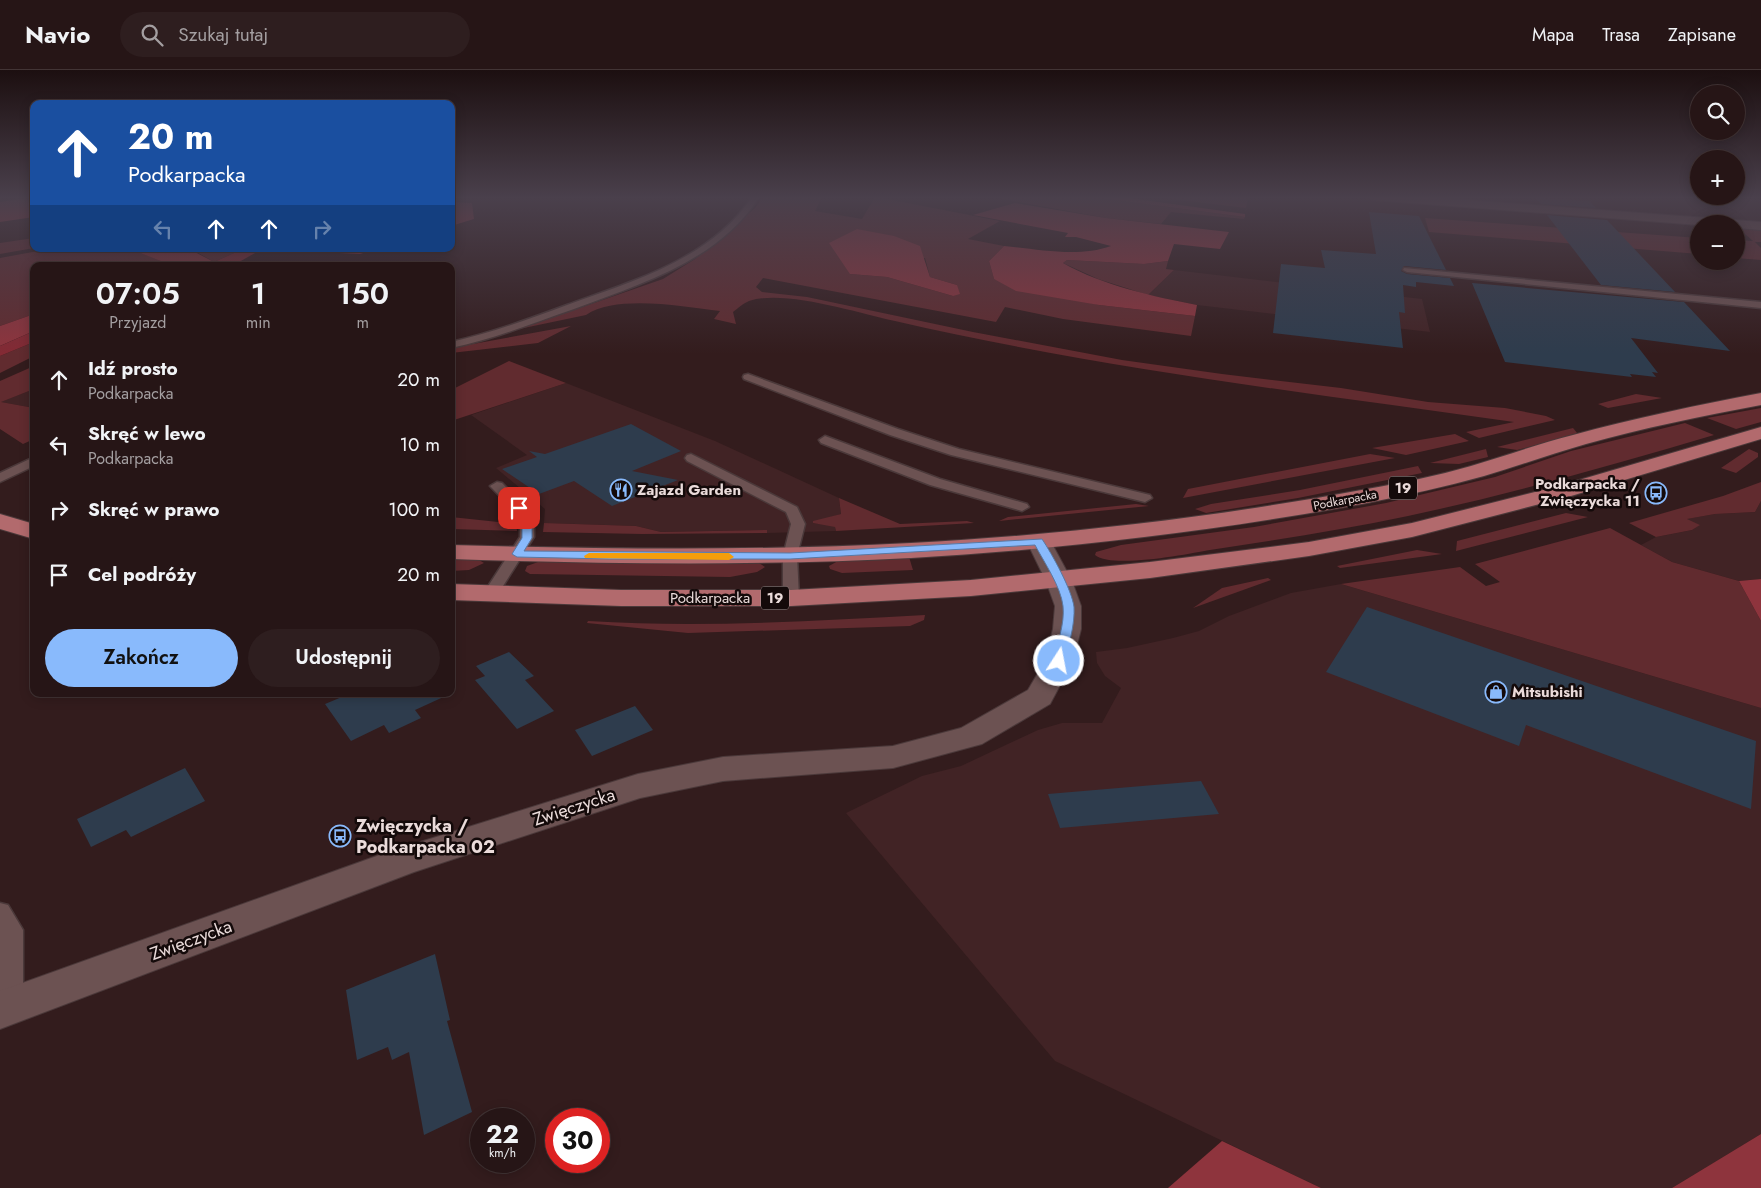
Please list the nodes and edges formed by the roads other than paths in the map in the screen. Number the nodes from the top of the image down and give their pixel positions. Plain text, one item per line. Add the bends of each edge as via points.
1 (701, 249) edge
2 (1407, 270) dead end
3 (1761, 304) edge
4 (455, 345) edge
5 (748, 378) dead end
6 (1761, 399) edge
7 (1761, 434) edge
8 (825, 440) dead end
9 (691, 458) dead end
10 (30, 463) edge
11 (0, 478) edge
12 (497, 486) dead end
13 (1145, 498) dead end
14 (1022, 507) dead end
15 (0, 510) edge
16 (30, 514) edge
17 (0, 521) edge
18 (30, 531) edge
19 (1039, 542) junction
20 (455, 552) edge
21 (517, 554) junction
22 (790, 556) junction
23 (1059, 581) junction
24 (455, 592) edge
25 (491, 594) junction
26 (791, 598) junction
27 (0, 912) edge
28 (5, 1008) edge

1 - 4 lane via 651,278
2 - 3 lane
5 - 13 lane via 955,452
6 - 19 highway, Podkarpacka / 19 via 1666,418 1555,446 1475,471 1369,496 1134,532
7 - 23 highway, Podkarpacka / 19 via 1482,514 1361,540
8 - 14 lane via 935,482
9 - 22 lane via 792,510 798,524
10 - 11 lane
12 - 21 lane via 527,516 527,538
15 - 16 highway
17 - 18 highway
19 - 22 highway, Podkarpacka / 19
19 - 23 street
20 - 21 highway, Podkarpacka / 19
21 - 22 highway, Podkarpacka / 19
21 - 25 lane
22 - 26 lane
23 - 26 highway, Podkarpacka / 19
23 - 28 street, Zwięczycka via 1068,606 1066,629 1059,661 1039,697 971,736 893,757 723,769 638,786 401,862
24 - 25 highway, Podkarpacka / 19
25 - 26 highway, Podkarpacka / 19 via 625,599
27 - 28 lane via 12,930

